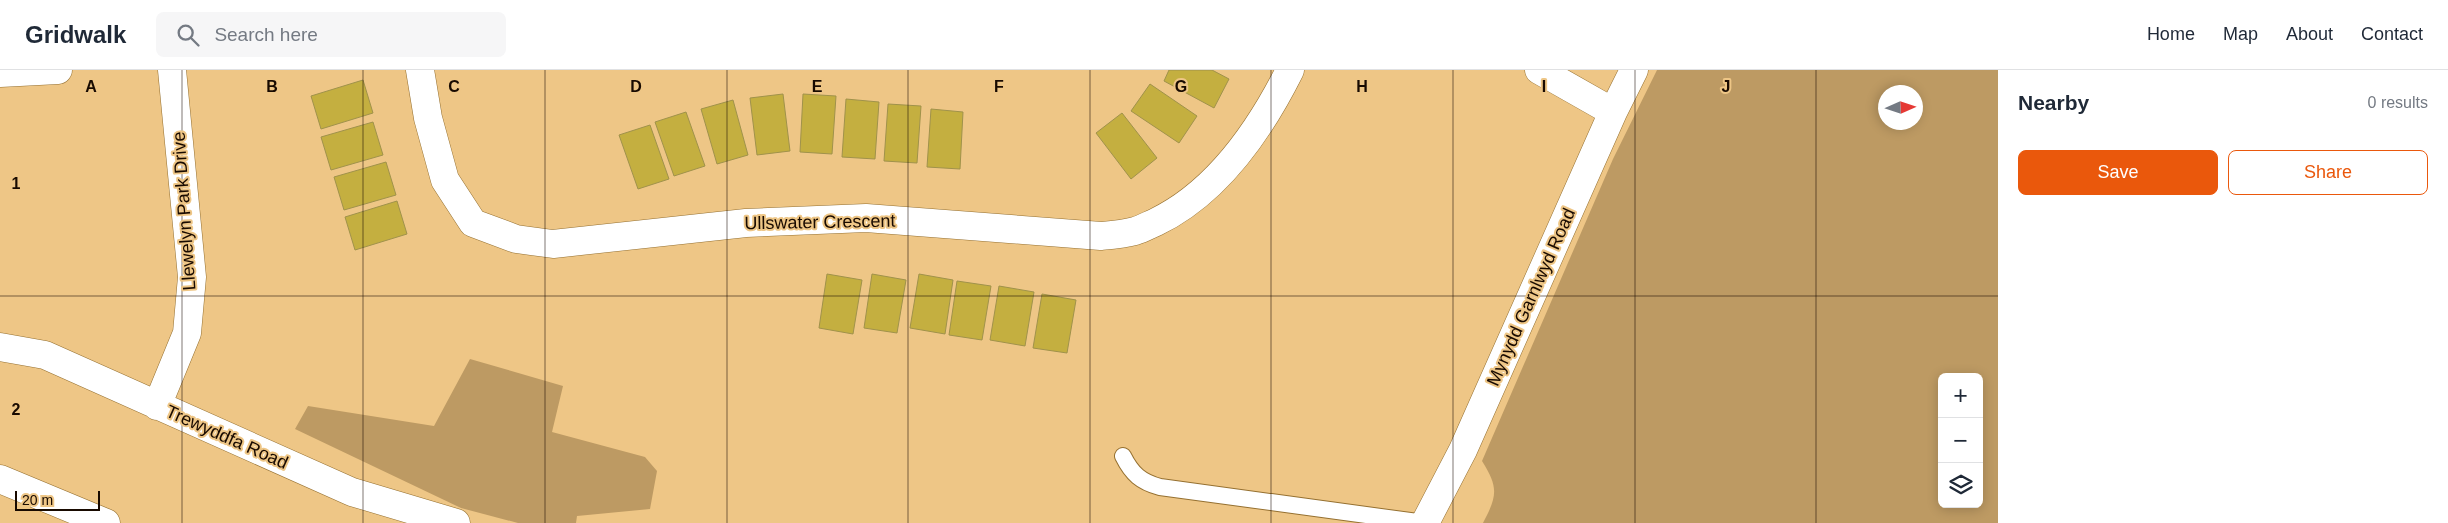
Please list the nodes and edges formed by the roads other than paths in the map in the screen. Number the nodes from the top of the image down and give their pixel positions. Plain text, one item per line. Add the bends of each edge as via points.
1 (58, 70) edge
2 (172, 70) edge
3 (420, 70) edge
4 (1290, 70) edge
5 (1539, 70) edge
6 (1634, 70) edge
7 (0, 73) edge
8 (1613, 112) junction
9 (0, 347) edge
10 (158, 406) junction
11 (1123, 456) dead end
12 (0, 479) edge
13 (106, 523) edge
14 (456, 523) edge
15 (1425, 523) edge

1 - 7 street
2 - 10 street, Llewelyn Park Drive via 192,277 187,333
3 - 4 street, Ullswater Crescent via 428,118 445,180 472,223 516,239 554,244 746,223 866,218 1101,236 1136,231 1172,214 1211,185 1243,147
5 - 8 street
6 - 8 street, Mynydd Garnlwyd Road
8 - 15 street, Mynydd Garnlwyd Road via 1463,450
9 - 10 street, Trewyddfa Road via 45,355
10 - 14 street, Trewyddfa Road via 352,492
11 - 15 lane via 1131,472 1145,483 1160,487
12 - 13 street

